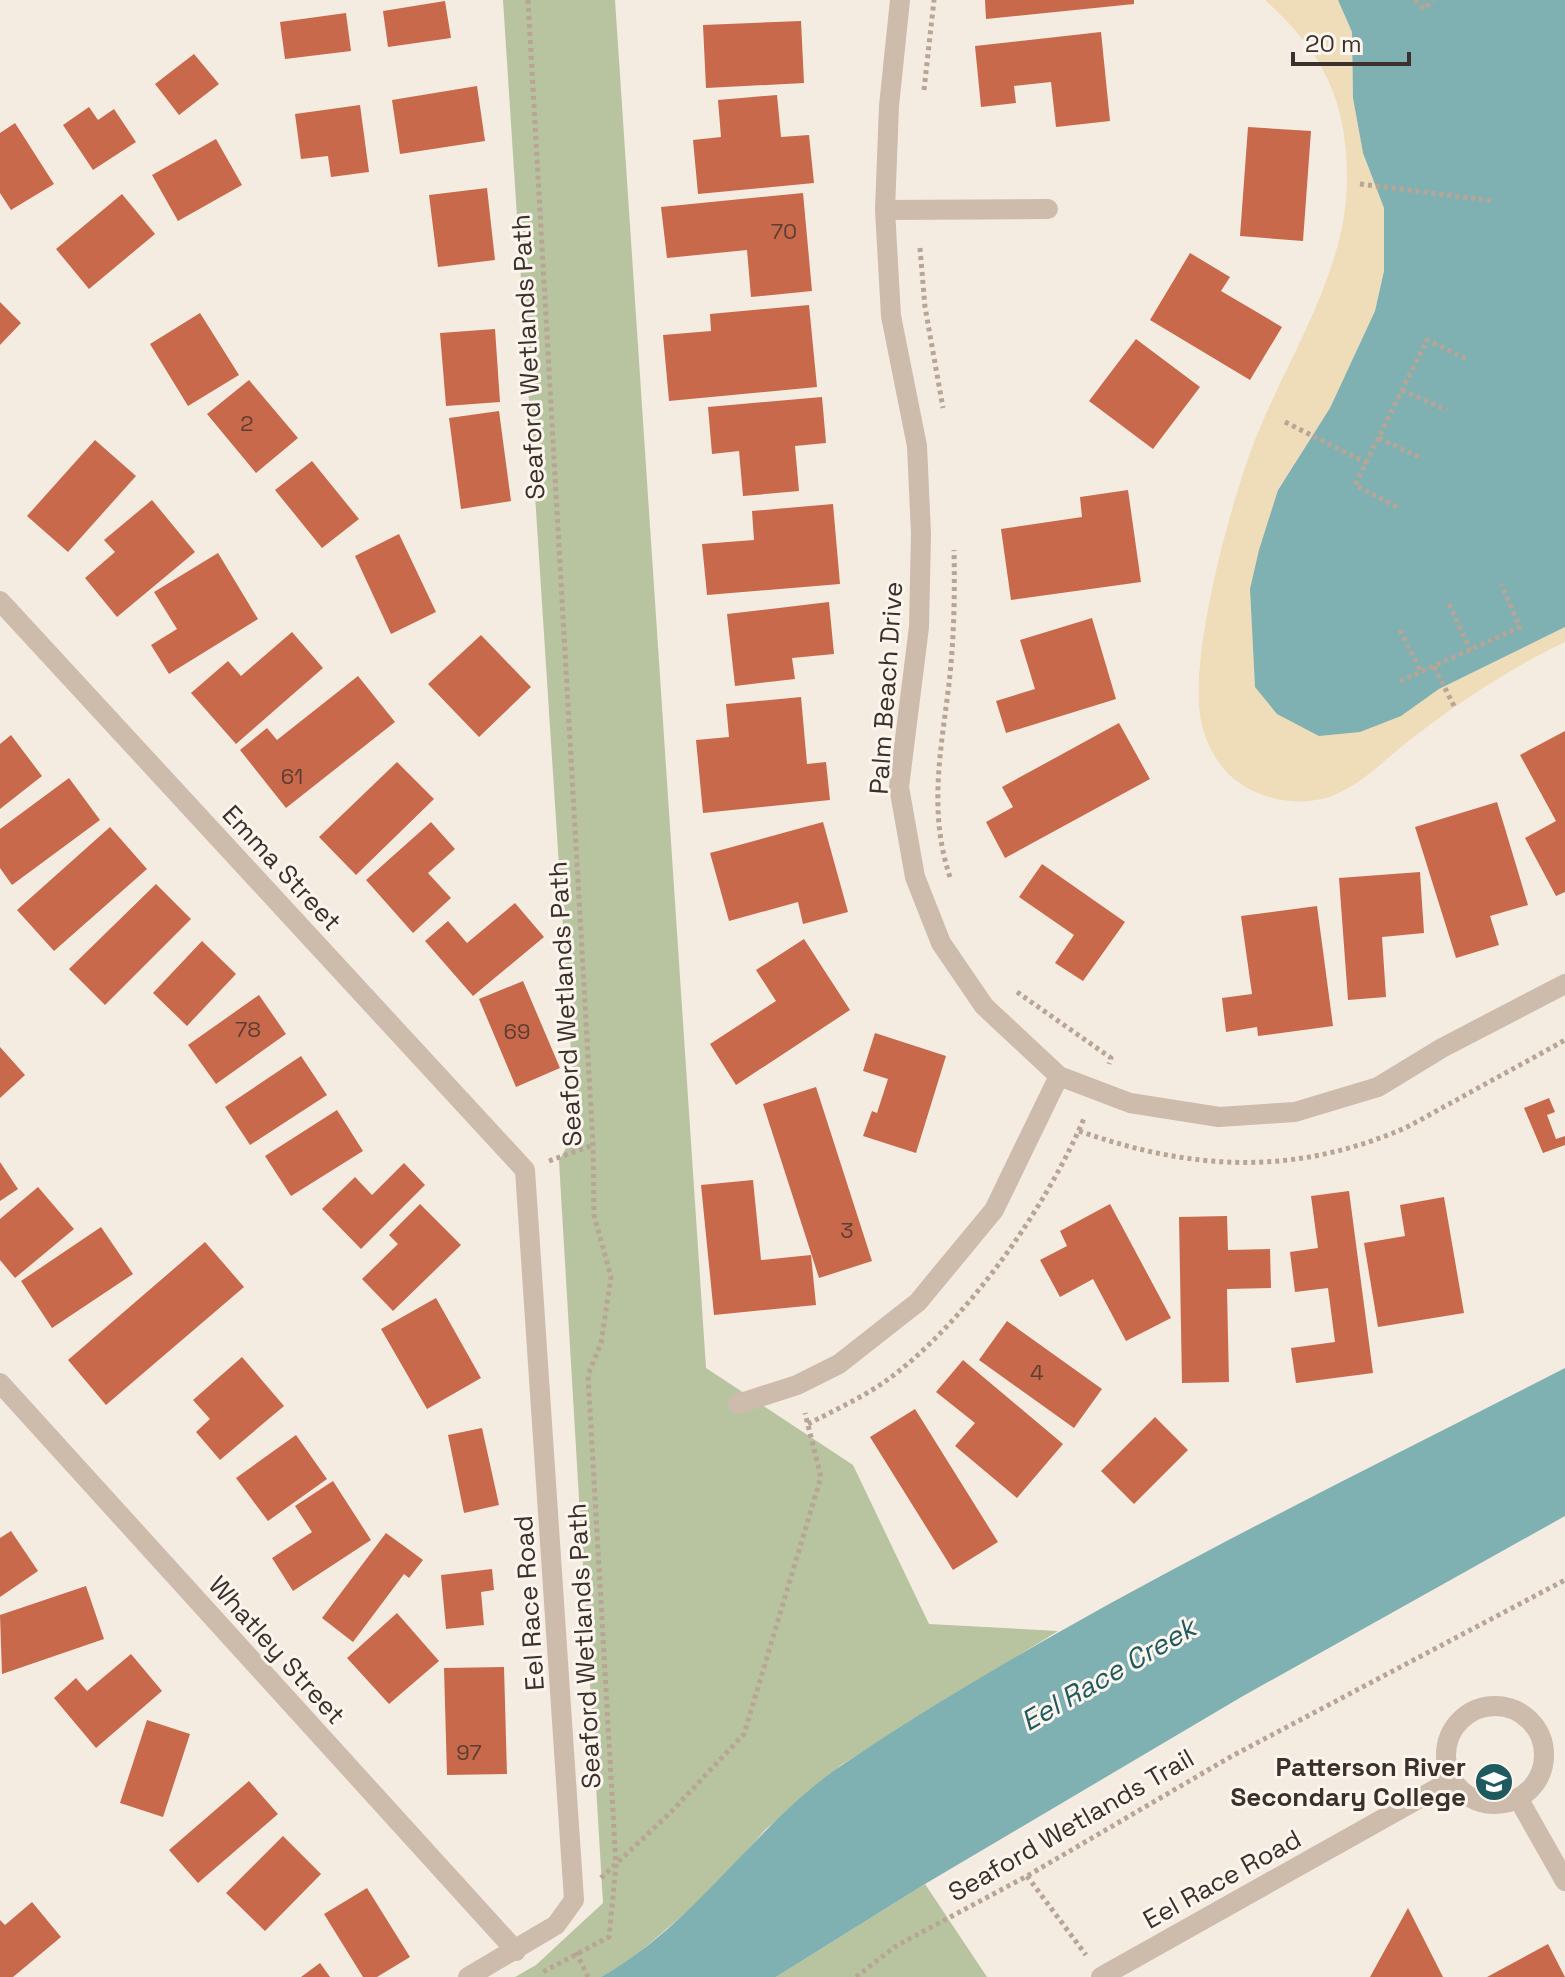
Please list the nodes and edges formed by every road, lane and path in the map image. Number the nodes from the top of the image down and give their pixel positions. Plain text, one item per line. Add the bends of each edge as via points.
1 (528, 0) edge
2 (900, 0) edge
3 (934, 0) edge
4 (1415, 0) edge
5 (1433, 0) edge
6 (922, 103) dead end
7 (1360, 184) dead end
8 (1495, 201) dead end
9 (1048, 209) dead end
10 (885, 210) junction
11 (917, 212) junction
12 (1469, 360) dead end
13 (1402, 390) junction
14 (1447, 410) dead end
15 (944, 417) dead end
16 (1285, 422) dead end
17 (1379, 438) junction
18 (1421, 458) dead end
19 (1367, 463) junction
20 (1397, 507) dead end
21 (953, 543) dead end
22 (1501, 584) dead end
23 (0, 601) edge
24 (1449, 604) dead end
25 (1400, 630) dead end
26 (1470, 650) junction
27 (1434, 666) junction
28 (1421, 672) junction
29 (1400, 681) dead end
30 (1454, 706) dead end
31 (953, 886) dead end
32 (1565, 984) edge
33 (1011, 988) dead end
34 (1107, 1068) dead end
35 (1059, 1076) junction
36 (1085, 1117) dead end
37 (1079, 1131) dead end
38 (593, 1145) junction
39 (525, 1170) junction
40 (0, 1383) edge
41 (797, 1385) junction
42 (738, 1404) dead end
43 (1565, 1580) edge
44 (1452, 1780) junction
45 (1518, 1798) junction
46 (616, 1865) junction
47 (1027, 1876) junction
48 (1565, 1881) edge
49 (574, 1900) junction
50 (516, 1951) junction
51 (576, 1952) junction
52 (1096, 1972) edge
53 (468, 1977) edge
54 (533, 1977) edge
55 (588, 1977) edge
56 (856, 1977) edge

1 - 38 path, Seaford Wetlands Path
2 - 10 street, Palm Beach Drive
3 - 6 path
4 - 5 path via 1424,9
7 - 8 path
9 - 11 street
10 - 11 street
10 - 35 street, Palm Beach Drive via 891,316 917,446 921,534 919,627 899,787 915,877 941,943 984,1006
11 - 15 path via 925,307
12 - 13 path via 1427,340
13 - 14 path
13 - 17 path
16 - 19 path
17 - 18 path
17 - 19 path
19 - 20 path via 1355,485
21 - 31 path via 956,601 937,759 937,810
22 - 26 path via 1520,627
23 - 39 street, Emma Street
24 - 26 path
25 - 28 path
26 - 27 path
27 - 28 path
27 - 30 path
28 - 29 path
32 - 35 street, Palm Beach Drive via 1378,1087 1295,1112 1204,1115 1130,1103
33 - 34 path via 1111,1058
35 - 41 street via 994,1210 918,1302 839,1364
36 - 37 path
38 - 39 path
38 - 46 path, Seaford Wetlands Path via 594,1215 611,1277 601,1343 588,1375
39 - 49 street, Eel Race Road
40 - 50 street, Whatley Street
41 - 42 street
41 - 46 path via 821,1477 744,1734
43 - 47 path, Seaford Wetlands Trail via 1232,1756
44 - 45 street via 1483,1803
44 - 45 street via 1446,1752 1455,1727 1483,1708 1510,1709 1532,1723 1544,1756 1535,1783
44 - 52 street, Eel Race Road
45 - 48 street
46 - 49 path
46 - 51 path, Seaford Wetlands Path via 609,1937
47 - 52 path
47 - 56 path, Seaford Wetlands Trail via 896,1946
49 - 50 street via 556,1925
50 - 53 street
51 - 54 path
51 - 55 path

